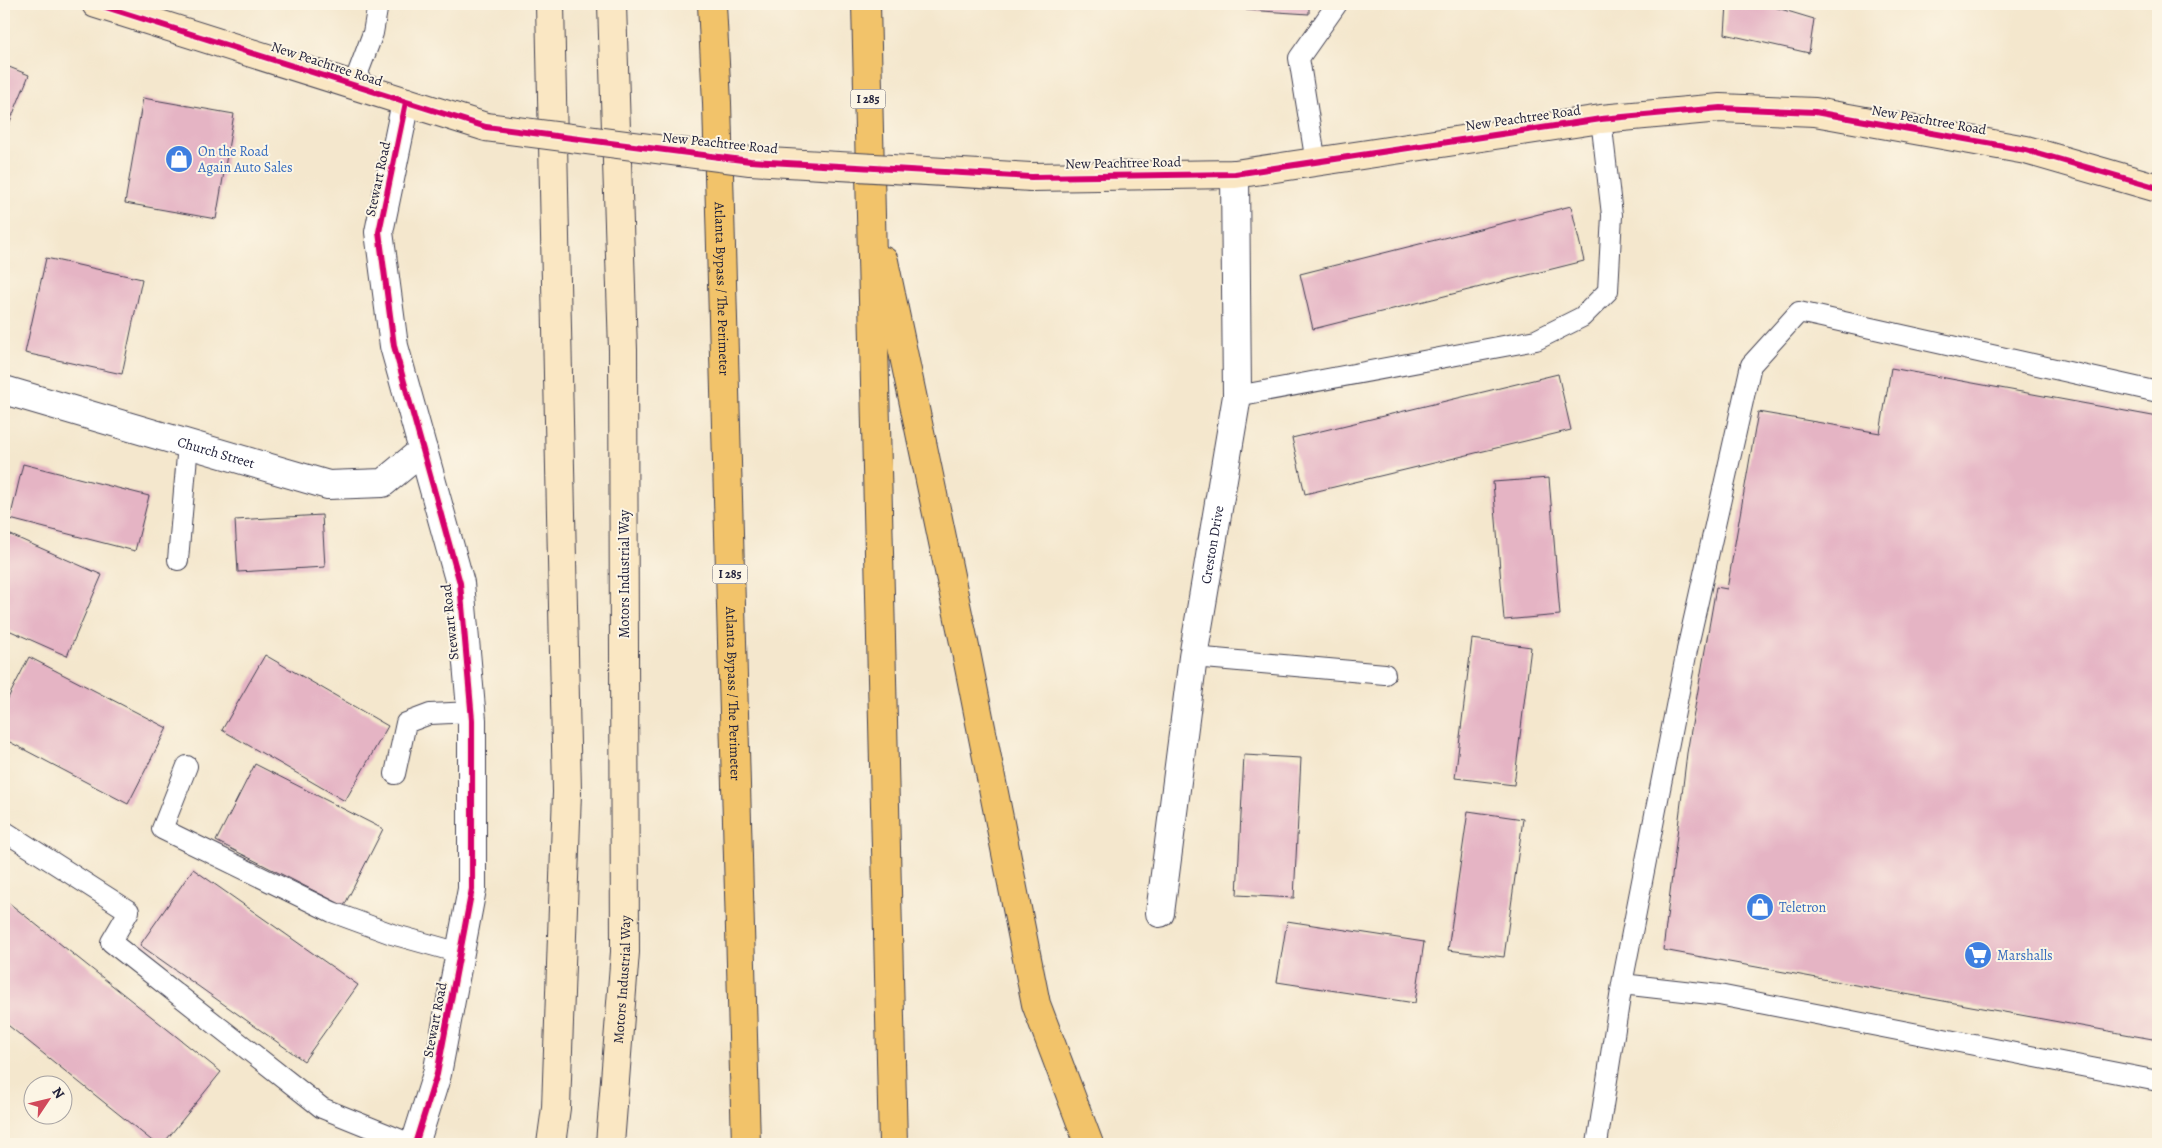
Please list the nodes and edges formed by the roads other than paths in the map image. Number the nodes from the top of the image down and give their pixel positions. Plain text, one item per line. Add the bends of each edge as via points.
1 (96, 4) edge
2 (378, 4) edge
3 (550, 4) edge
4 (612, 4) edge
5 (712, 4) edge
6 (866, 4) edge
7 (1337, 4) edge
8 (353, 86) junction
9 (406, 102) junction
10 (1601, 119) junction
11 (1316, 164) junction
12 (1235, 174) junction
13 (2158, 188) edge
14 (870, 193) junction
15 (4, 390) edge
16 (2158, 392) edge
17 (1237, 396) junction
18 (188, 444) junction
19 (423, 450) junction
20 (178, 560) dead end
21 (1193, 657) junction
22 (1385, 674) dead end
23 (472, 712) junction
24 (186, 766) dead end
25 (395, 774) dead end
26 (4, 831) edge
27 (1160, 913) dead end
28 (460, 952) junction
29 (1622, 984) junction
30 (2158, 1081) edge
31 (411, 1144) edge
32 (415, 1144) edge
33 (552, 1144) edge
34 (610, 1144) edge
35 (746, 1144) edge
36 (893, 1144) edge
37 (1089, 1144) edge
38 (1598, 1144) edge

1 - 8 main road, New Peachtree Road
2 - 8 lane via 374,33
3 - 33 main road via 567,792
4 - 34 main road, Motors Industrial Way via 623,350 625,952
5 - 35 highway, Atlanta Bypass / The Perimeter / I 285 via 718,103
6 - 14 highway, I 285
7 - 11 lane via 1299,58
8 - 9 main road, New Peachtree Road
9 - 12 main road, New Peachtree Road, bridge via 486,127 750,161 1031,177
9 - 19 street, Stewart Road via 379,232 394,346
10 - 11 main road, New Peachtree Road
10 - 13 main road, New Peachtree Road via 1720,108 1815,112 2026,150
10 - 17 lane via 1612,215 1608,291 1582,317 1536,340
11 - 12 main road, New Peachtree Road
12 - 17 street, Creston Drive
14 - 36 highway, I 285
14 - 37 highway via 1036,1004
15 - 18 street, Church Street
16 - 29 lane via 1799,312 1751,365 1687,650
17 - 21 street, Creston Drive
18 - 19 street, Church Street via 328,485 383,482
18 - 20 lane
19 - 23 street, Stewart Road via 460,583
21 - 22 lane
21 - 27 street, Creston Drive
23 - 25 lane via 430,714 406,722
23 - 28 street, Stewart Road via 472,889
24 - 28 lane via 162,829 332,912 392,934
26 - 31 lane via 129,911 111,942 322,1108
28 - 32 street, Stewart Road via 438,1074
29 - 30 lane via 1719,995
29 - 38 lane

